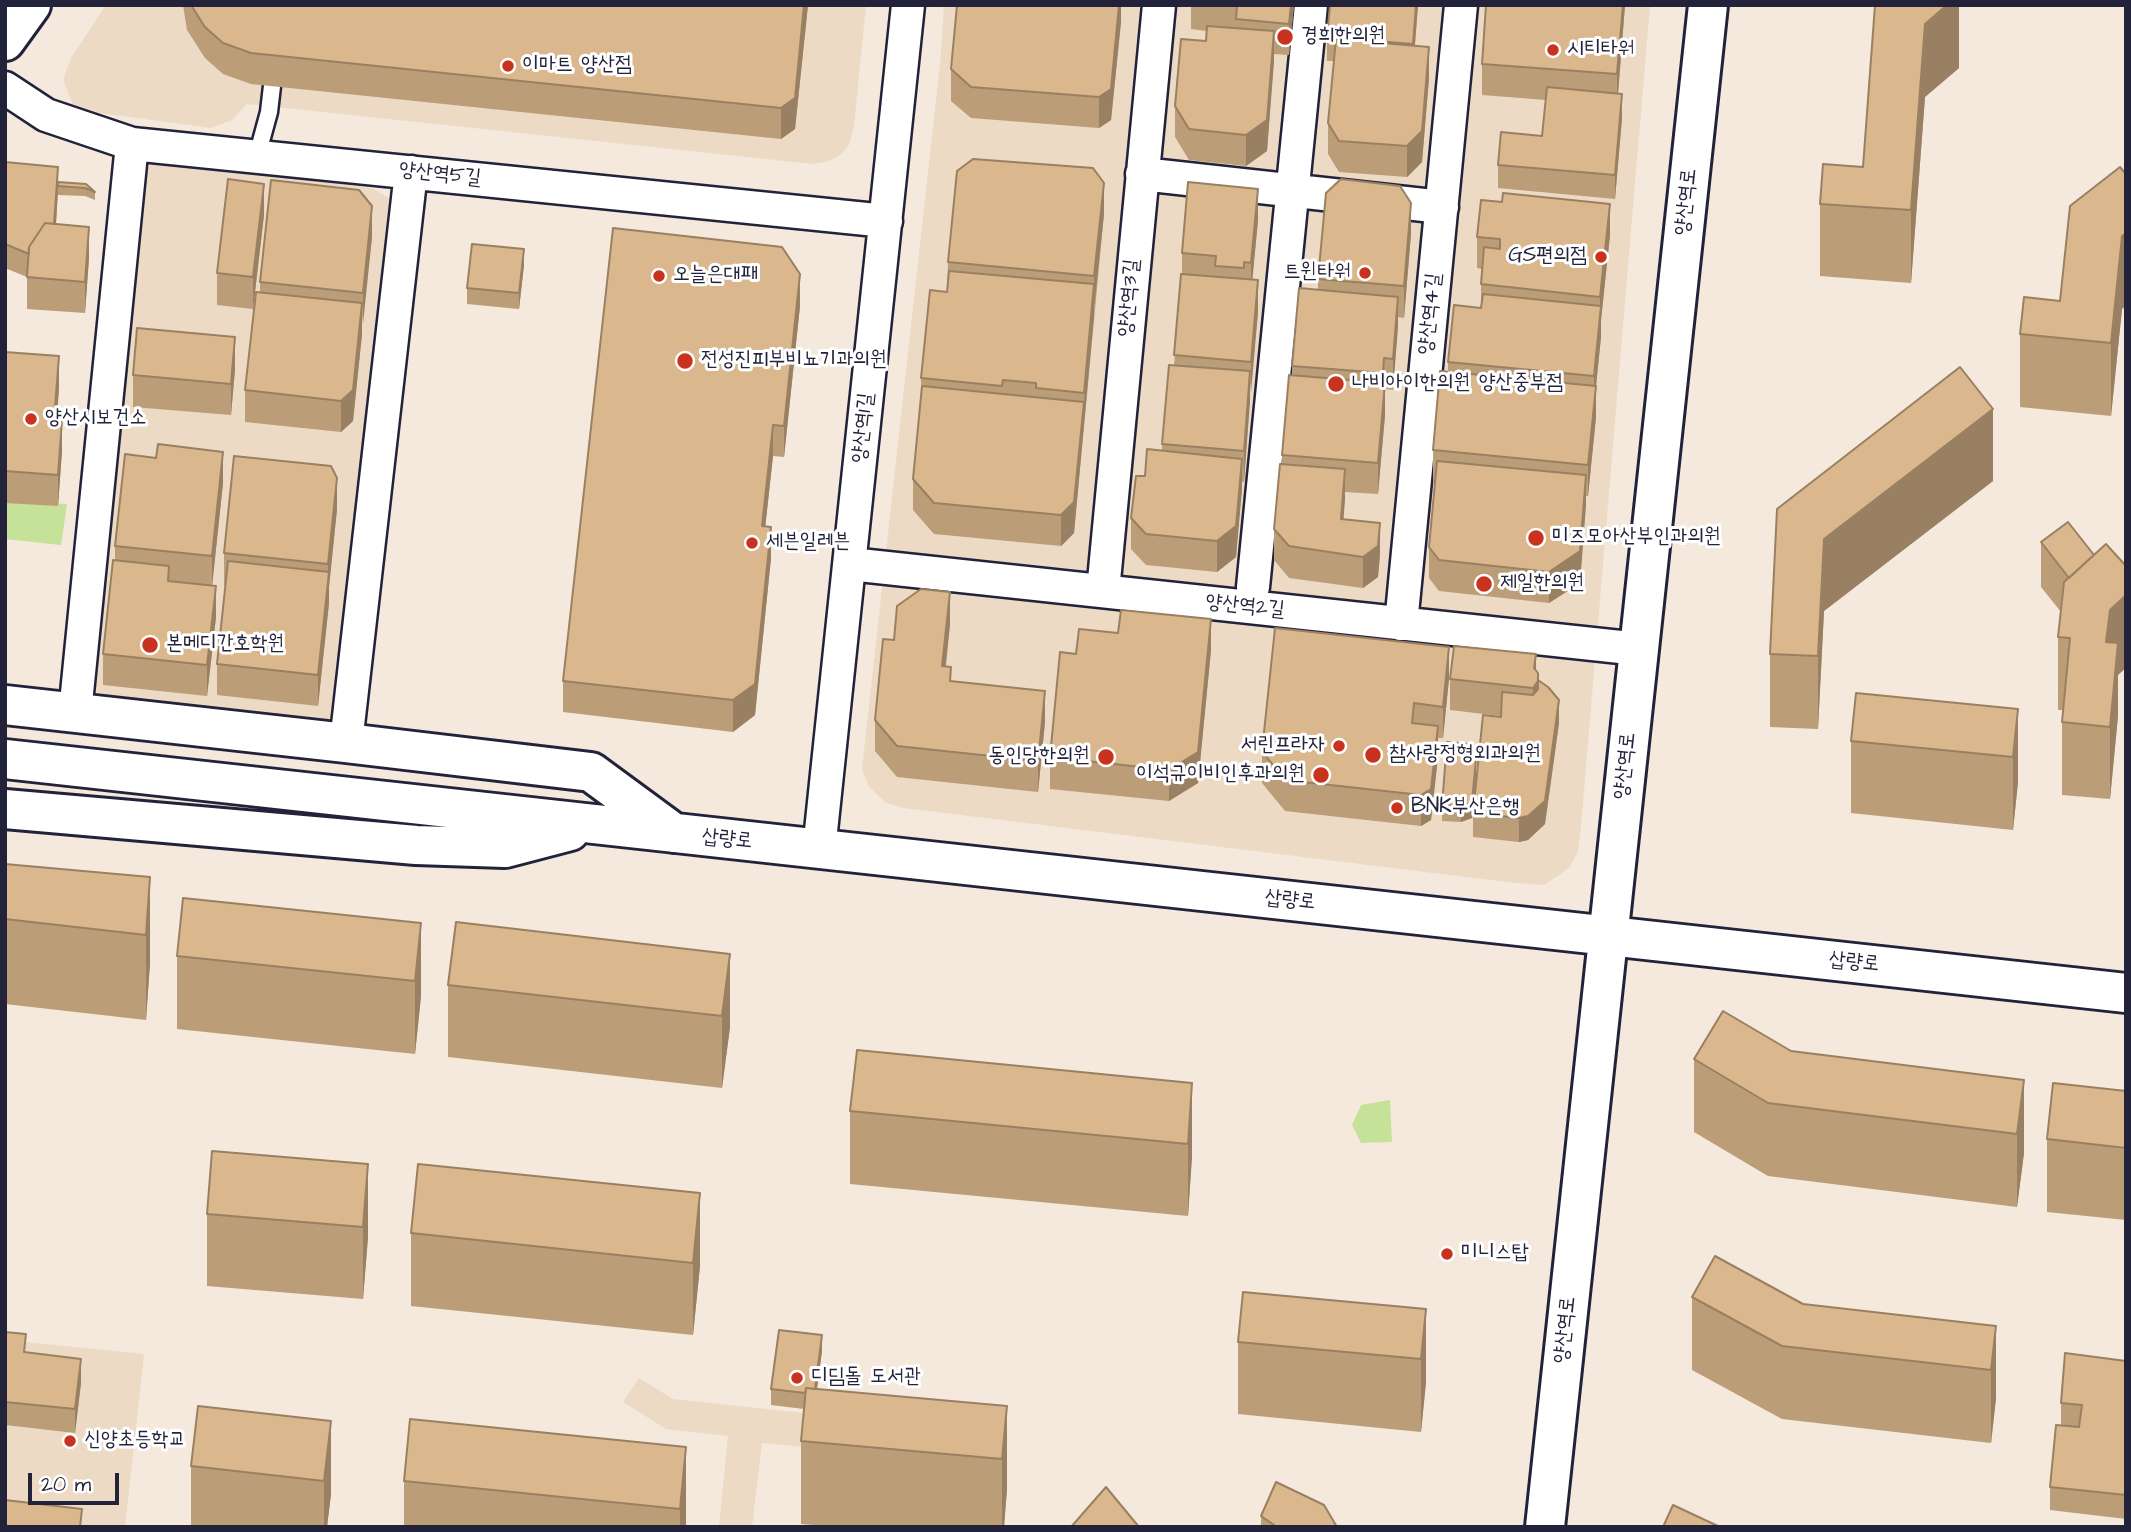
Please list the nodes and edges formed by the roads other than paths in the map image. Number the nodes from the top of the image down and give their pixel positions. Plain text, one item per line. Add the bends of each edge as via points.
1 (31, 5) edge
2 (908, 5) edge
3 (1158, 5) edge
4 (1311, 5) edge
5 (1461, 5) edge
6 (1708, 5) edge
7 (5, 41) edge
8 (272, 86) edge
9 (5, 88) edge
10 (132, 144) junction
11 (257, 156) junction
12 (411, 172) junction
13 (1142, 174) junction
14 (1292, 190) junction
15 (1442, 207) junction
16 (886, 221) junction
17 (850, 564) junction
18 (1253, 587) dead end
19 (1103, 591) junction
20 (1401, 624) junction
21 (1639, 649) junction
22 (5, 705) edge
23 (75, 713) junction
24 (346, 743) junction
25 (5, 759) edge
26 (5, 808) edge
27 (596, 825) junction
28 (676, 834) junction
29 (819, 850) junction
30 (1608, 936) junction
31 (2126, 993) edge
32 (1545, 1527) edge

1 - 7 street
2 - 16 street, 양산역1길
3 - 13 street, 양산역3길
4 - 14 street
5 - 15 street, 양산역4길
6 - 21 street, 양산역로
8 - 11 lane
9 - 10 street, 양산역5길 via 46,115
10 - 11 street, 양산역5길
10 - 23 street
11 - 12 street, 양산역5길
12 - 16 street, 양산역5길
12 - 24 street
13 - 14 street
13 - 19 street, 양산역3길
14 - 15 street
14 - 18 street
15 - 20 street, 양산역4길
16 - 17 street, 양산역1길
17 - 19 street, 양산역2길
17 - 29 street, 양산역1길
19 - 20 street, 양산역2길
20 - 21 street, 양산역2길
21 - 30 street, 양산역로
22 - 23 street
23 - 24 street
24 - 28 street via 591,772
25 - 27 street, 삽량로
26 - 27 street via 416,845 505,848
27 - 28 street, 삽량로
28 - 29 street, 삽량로
29 - 30 street, 삽량로
30 - 31 street, 삽량로
30 - 32 street, 양산역로

